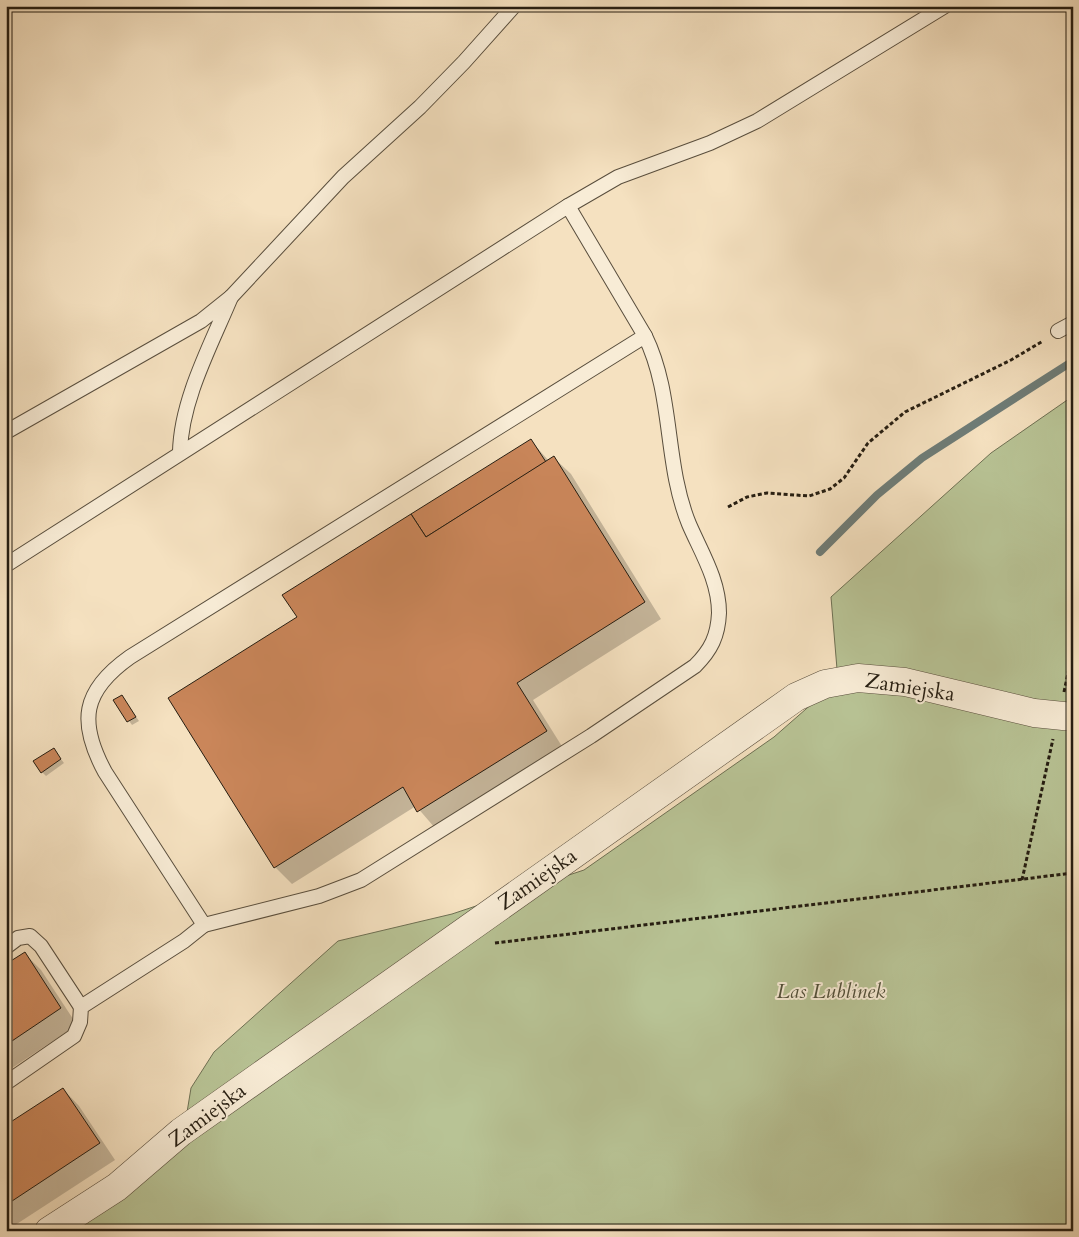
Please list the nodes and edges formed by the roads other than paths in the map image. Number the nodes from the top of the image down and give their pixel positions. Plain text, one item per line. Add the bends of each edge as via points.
1 (514, 6) edge
2 (945, 6) edge
3 (568, 206) junction
4 (231, 298) junction
5 (1073, 323) edge
6 (1058, 331) road end
7 (645, 336) junction
8 (6, 432) edge
9 (180, 452) junction
10 (6, 565) edge
11 (1066, 717) edge
12 (204, 925) junction
13 (6, 946) edge
14 (81, 1007) junction
15 (6, 1083) edge
16 (49, 1231) edge

1 - 4 lane via 452,75 343,177
2 - 3 lane via 757,121 710,143 618,177
3 - 7 lane
3 - 9 lane
4 - 8 lane via 201,321
4 - 9 lane via 185,410
5 - 6 lane
7 - 12 lane via 662,384 674,471 682,502 713,578 719,611 717,635 709,652 695,666 591,736 361,880 319,896
7 - 12 lane via 146,647 102,680 88,710 93,751
9 - 10 lane
11 - 16 street, Zamiejska via 1034,713 905,682 858,678 825,684 796,697 181,1132 116,1187
12 - 14 lane
13 - 14 lane via 18,938 30,936 41,946
14 - 15 lane via 80,1022 74,1036

